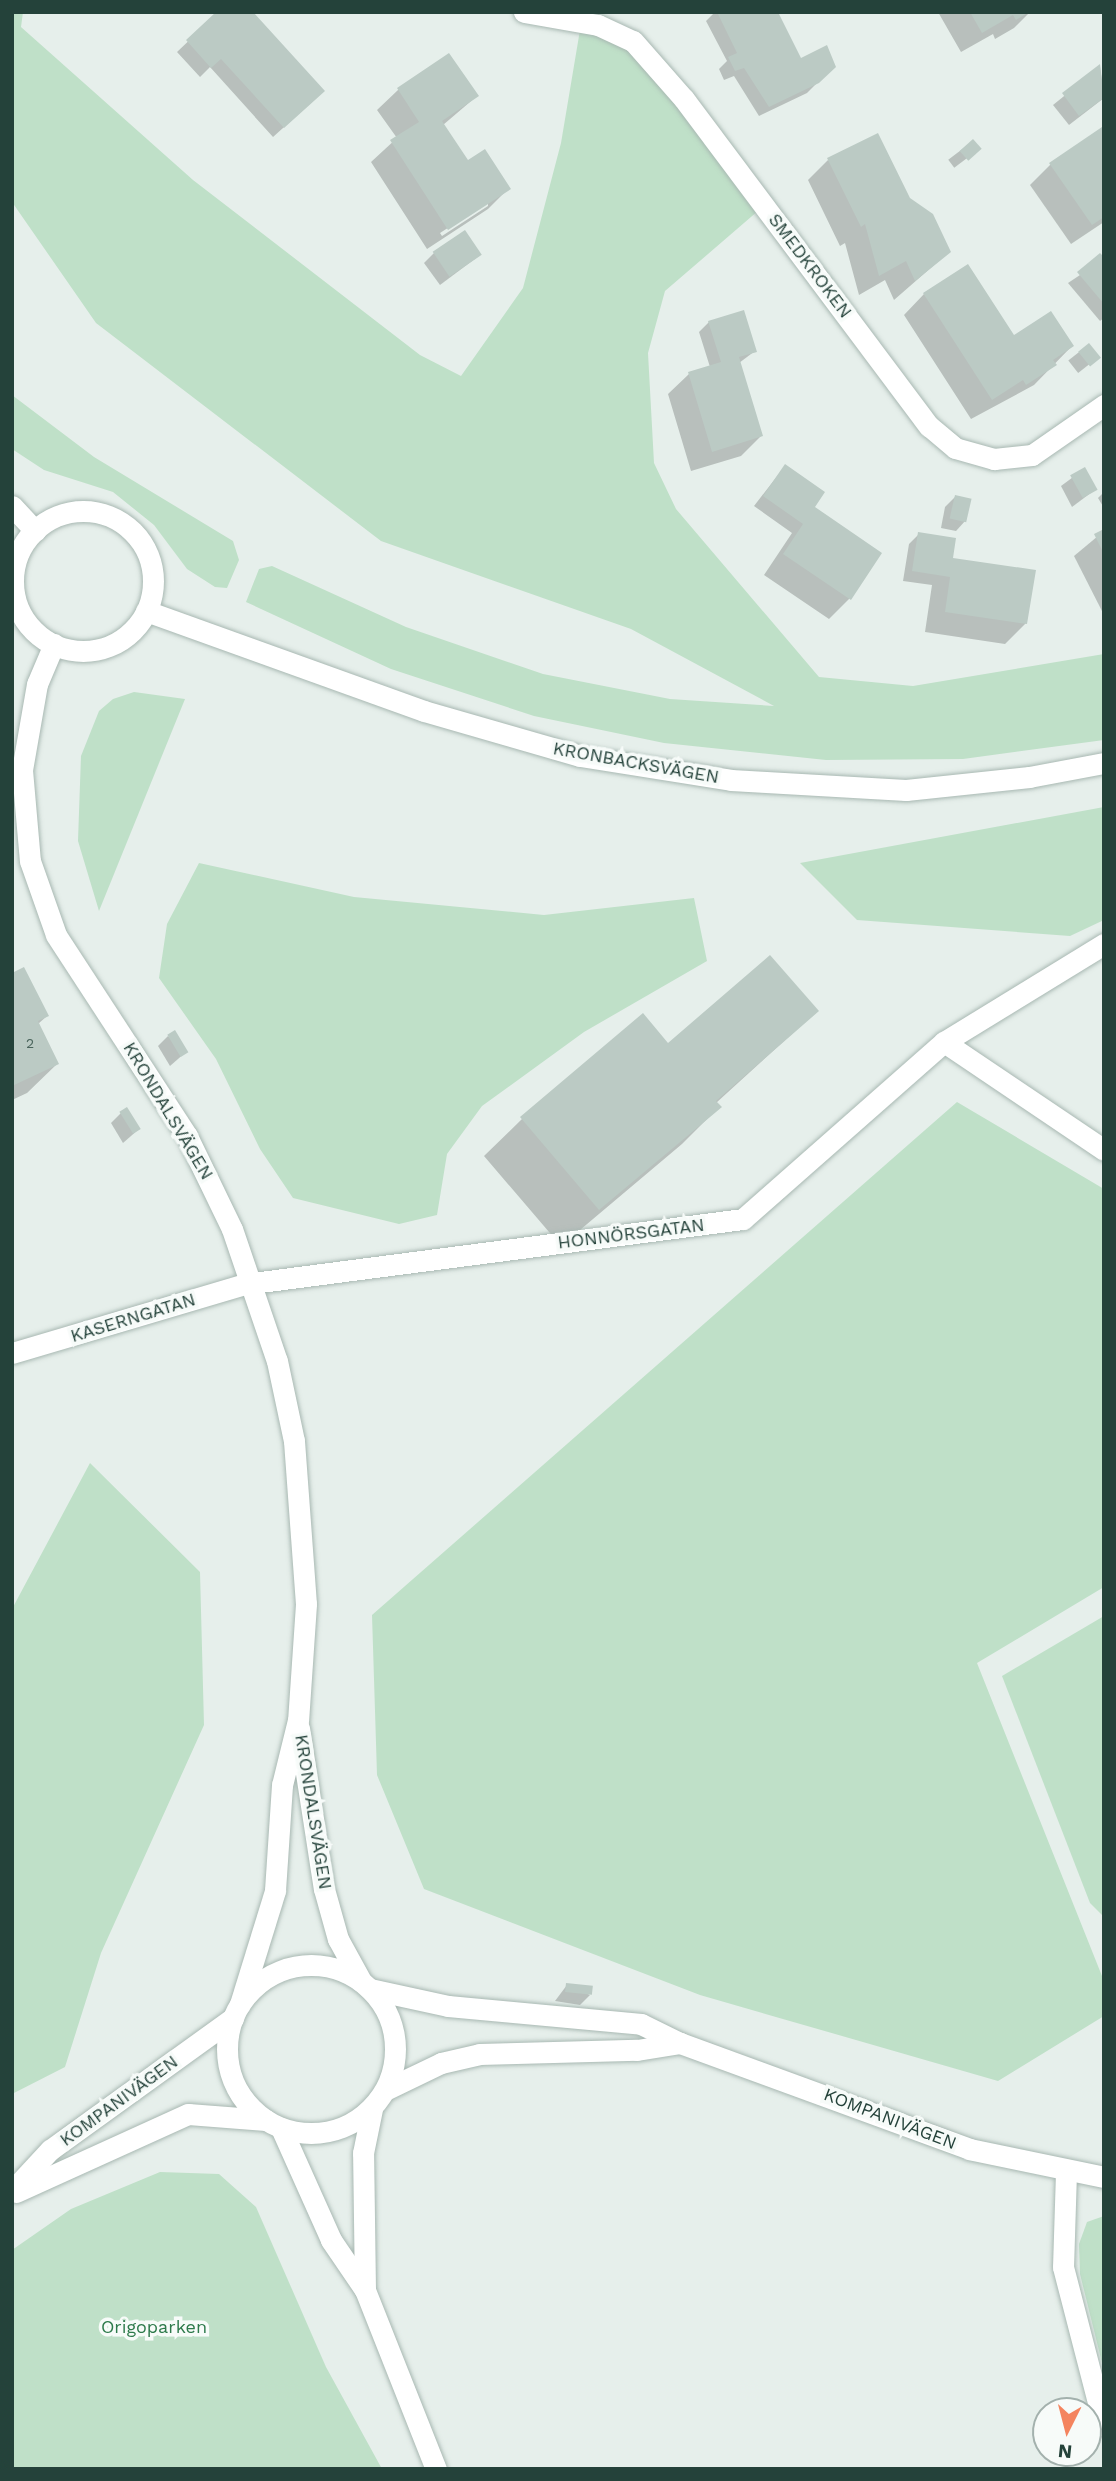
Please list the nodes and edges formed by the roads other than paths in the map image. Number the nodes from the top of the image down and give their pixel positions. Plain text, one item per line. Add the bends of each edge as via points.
1 (524, 12) edge
2 (1104, 405) edge
3 (12, 506) edge
4 (35, 531) junction
5 (146, 611) junction
6 (54, 644) junction
7 (1104, 763) edge
8 (1104, 944) edge
9 (944, 1042) junction
10 (1104, 1150) edge
11 (253, 1282) junction
12 (12, 1353) edge
13 (298, 1720) junction
14 (365, 1985) junction
15 (236, 2011) junction
16 (680, 2043) junction
17 (385, 2090) junction
18 (372, 2109) junction
19 (273, 2124) junction
20 (1066, 2172) junction
21 (1104, 2177) edge
22 (12, 2193) edge
23 (365, 2290) junction
24 (1104, 2427) edge
25 (436, 2469) edge

1 - 2 street, SMEDKROKEN via 598,25 634,41 684,99 929,426 955,448 995,459 1032,455
3 - 4 street
4 - 5 street via 56,516 82,510 118,521 144,545 151,560 154,579
4 - 6 street via 16,560 15,597 34,633
5 - 6 street via 124,637 108,646 89,651
5 - 7 street, KRONBACKSVÄGEN via 424,711 594,758 731,780 906,790 1028,777
6 - 11 street, KRONDALSVÄGEN via 37,684 24,758 23,813 30,861 56,935 187,1136
8 - 9 street, HONNÖRSGATAN
9 - 10 street
9 - 11 street, HONNÖRSGATAN via 744,1219
11 - 12 street, KASERNGATAN
11 - 13 street, KRONDALSVÄGEN via 283,1388 303,1523 306,1604
13 - 14 street, KRONDALSVÄGEN via 324,1889 338,1939
13 - 15 street, KRONDALSVÄGEN via 282,1785 275,1891
14 - 15 street via 335,1968 301,1965 267,1977
14 - 16 street, KOMPANIVÄGEN via 448,2006 641,2024
14 - 17 street via 384,2007 395,2038 393,2071
15 - 19 street via 228,2036 231,2074 244,2100
15 - 22 street, KOMPANIVÄGEN via 50,2150
16 - 17 street, KOMPANIVÄGEN via 637,2050 479,2054 441,2063
16 - 20 street, KOMPANIVÄGEN via 969,2149
17 - 18 street
18 - 19 street via 325,2132
18 - 23 street via 363,2153
19 - 22 street, KOMPANIVÄGEN via 188,2114
19 - 23 street via 331,2240
20 - 21 street, KOMPANIVÄGEN
20 - 24 street via 1063,2267
23 - 25 street

